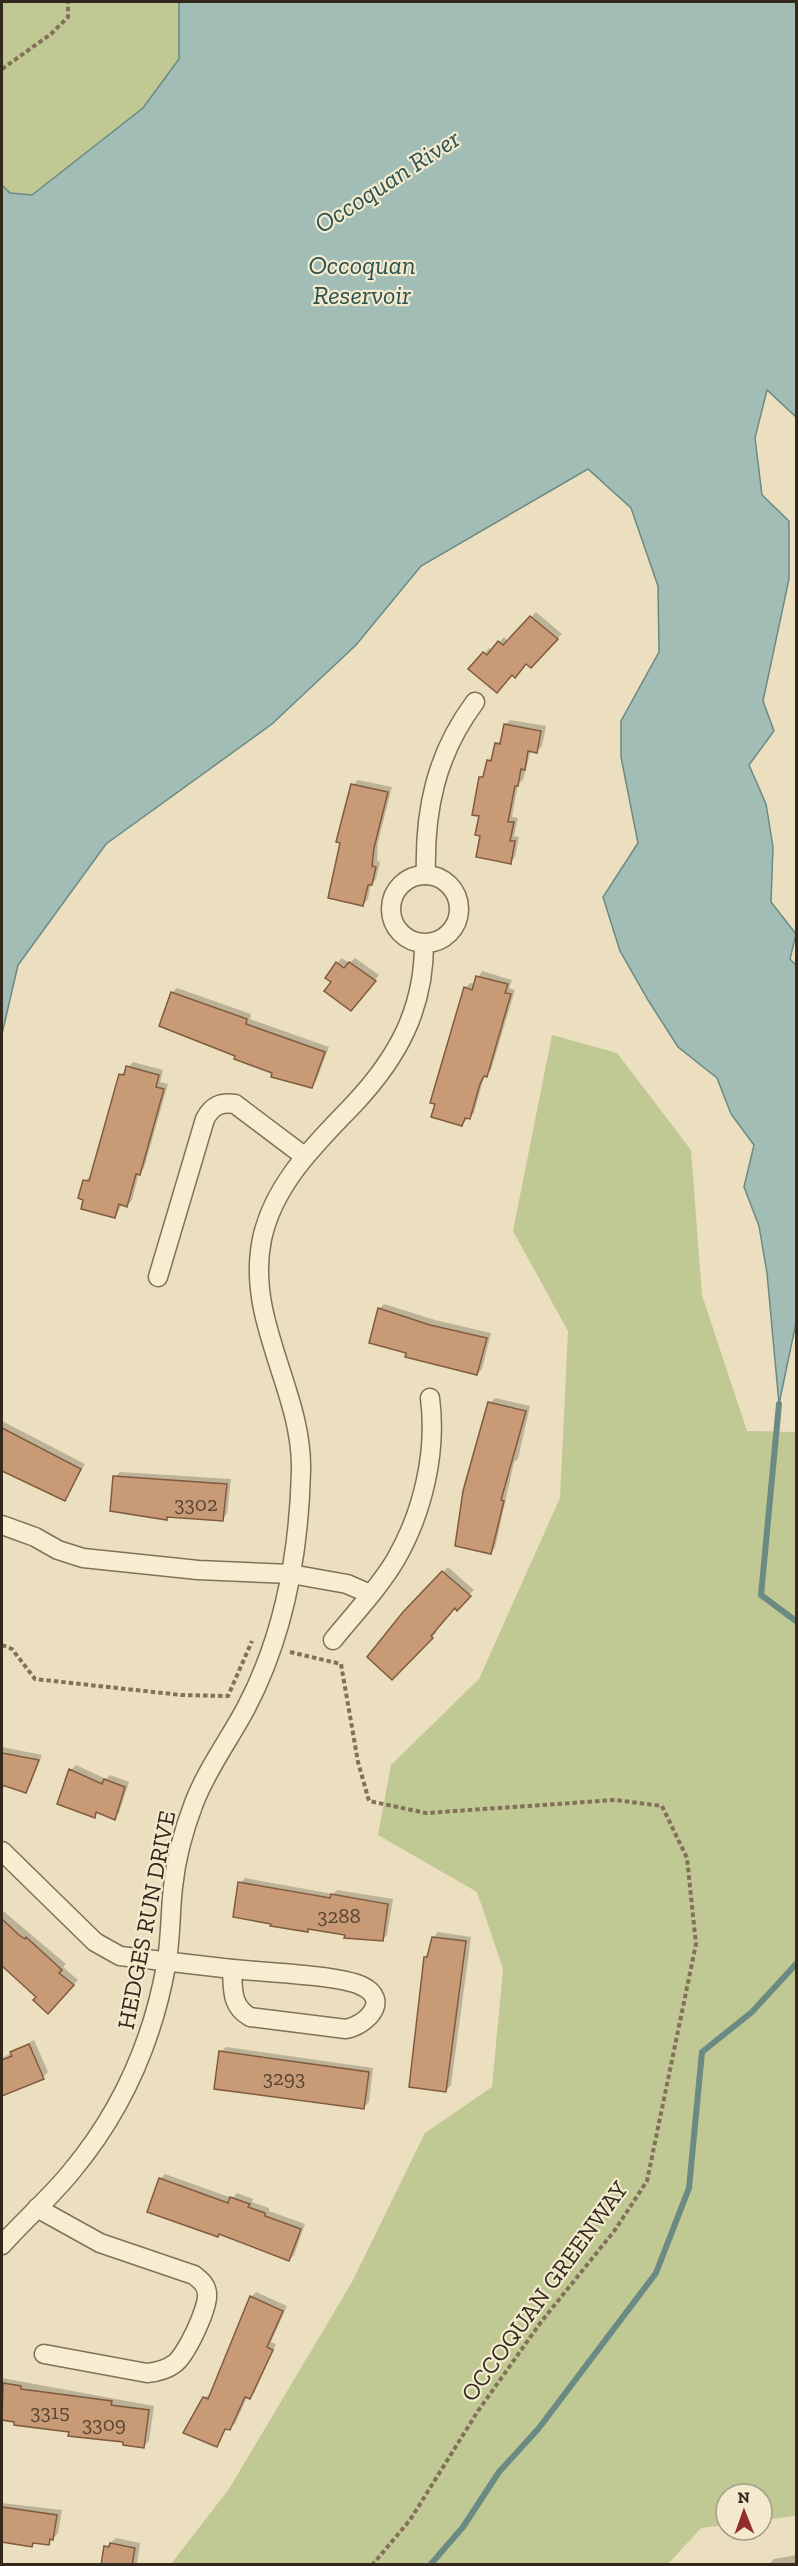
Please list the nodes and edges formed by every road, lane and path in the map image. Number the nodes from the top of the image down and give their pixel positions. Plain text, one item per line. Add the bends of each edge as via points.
1 (68, 2) edge
2 (2, 69) edge
3 (475, 702) dead end
4 (426, 875) junction
5 (424, 944) junction
6 (304, 1156) junction
7 (158, 1277) dead end
8 (430, 1398) dead end
9 (2, 1525) edge
10 (291, 1574) junction
11 (370, 1594) junction
12 (333, 1640) dead end
13 (2, 1645) edge
14 (272, 1646) junction
15 (2, 1851) edge
16 (167, 1961) junction
17 (232, 1969) junction
18 (38, 2208) junction
19 (2, 2245) edge
20 (44, 2354) dead end
21 (373, 2565) edge

1 - 2 path via 68,17
3 - 4 street via 449,742 436,774 424,841
4 - 5 street via 449,883 457,892 460,914 445,936
4 - 5 street via 406,880 396,889 391,912 401,935
5 - 6 street, HEDGES RUN DRIVE via 421,991 404,1037 355,1103
6 - 7 street via 235,1104 215,1106 205,1119
6 - 10 street, HEDGES RUN DRIVE via 274,1205 262,1237 260,1283 262,1309 299,1432 299,1514
8 - 11 street via 432,1445 422,1493 410,1531
9 - 10 street via 83,1558 198,1570
10 - 11 street via 346,1584
10 - 14 street, HEDGES RUN DRIVE
11 - 12 street
13 - 14 path, OCCOQUAN GREENWAY via 12,1649 35,1679 180,1695 228,1696 253,1640
14 - 16 street, HEDGES RUN DRIVE via 246,1707 208,1772 182,1839 173,1886
14 - 21 path, OCCOQUAN GREENWAY via 341,1664 357,1762 369,1801 426,1813 615,1800 662,1806 687,1858 692,1901 696,1944 647,2181 615,2230 541,2322 478,2411 410,2520
15 - 16 street via 95,1942 120,1956
16 - 17 street
16 - 18 street, HEDGES RUN DRIVE via 156,2015 141,2060 121,2101 70,2175
17 - 17 street via 362,1985 370,1992 374,2011 369,2020 346,2029 250,2017 235,2003
18 - 19 street, HEDGES RUN DRIVE
18 - 20 street via 100,2243 194,2275 207,2290 208,2302 183,2356 162,2371 147,2373

